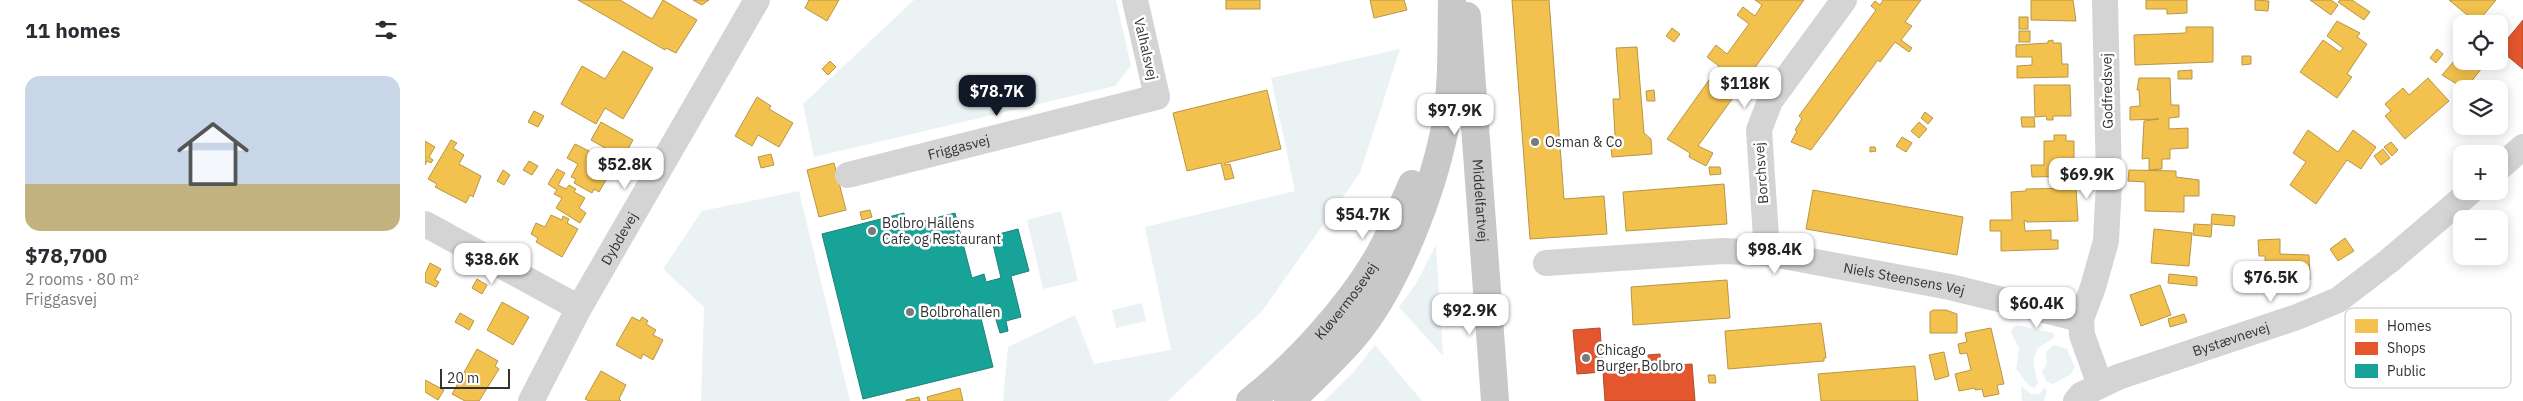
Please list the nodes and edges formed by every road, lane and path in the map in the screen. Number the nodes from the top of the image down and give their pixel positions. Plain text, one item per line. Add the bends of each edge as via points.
1 (757, 0) edge
2 (1135, 0) edge
3 (1452, 0) edge
4 (1466, 0) edge
5 (1844, 0) edge
6 (2105, 0) edge
7 (1451, 66) junction
8 (1157, 97) joint
9 (2523, 147) edge
10 (2508, 160) edge
11 (848, 175) dead end
12 (2460, 200) edge
13 (425, 224) edge
14 (1767, 253) junction
15 (1546, 263) dead end
16 (579, 308) junction
17 (2081, 318) junction
18 (2100, 385) junction
19 (531, 401) edge
20 (1250, 401) edge
21 (1288, 401) edge
22 (1495, 401) edge
23 (2076, 401) edge

1 - 16 street, Dybdevej
2 - 8 street, Valhalsvej
3 - 7 main road, Kløvermosevej
4 - 22 main road, Middelfartvej
5 - 14 street, Borchsvej via 1769,101 1759,130
6 - 17 street, Godfredsvej via 2109,183 2106,241
7 - 20 main road, Kløvermosevej via 1417,174 1380,254 1347,301 1282,376
7 - 21 main road, Kløvermosevej via 1445,127 1432,180 1400,263 1373,311 1353,338
8 - 11 street, Friggasvej
9 - 10 street
12 - 18 street, Bystævnevej via 2337,300
13 - 16 street
14 - 15 street, Niels Steensens Vej via 1723,251
14 - 17 street, Niels Steensens Vej via 1950,287
16 - 19 street, Dybdevej
17 - 18 street, Godfredsvej via 2081,335
18 - 23 street, Bystævnevej

